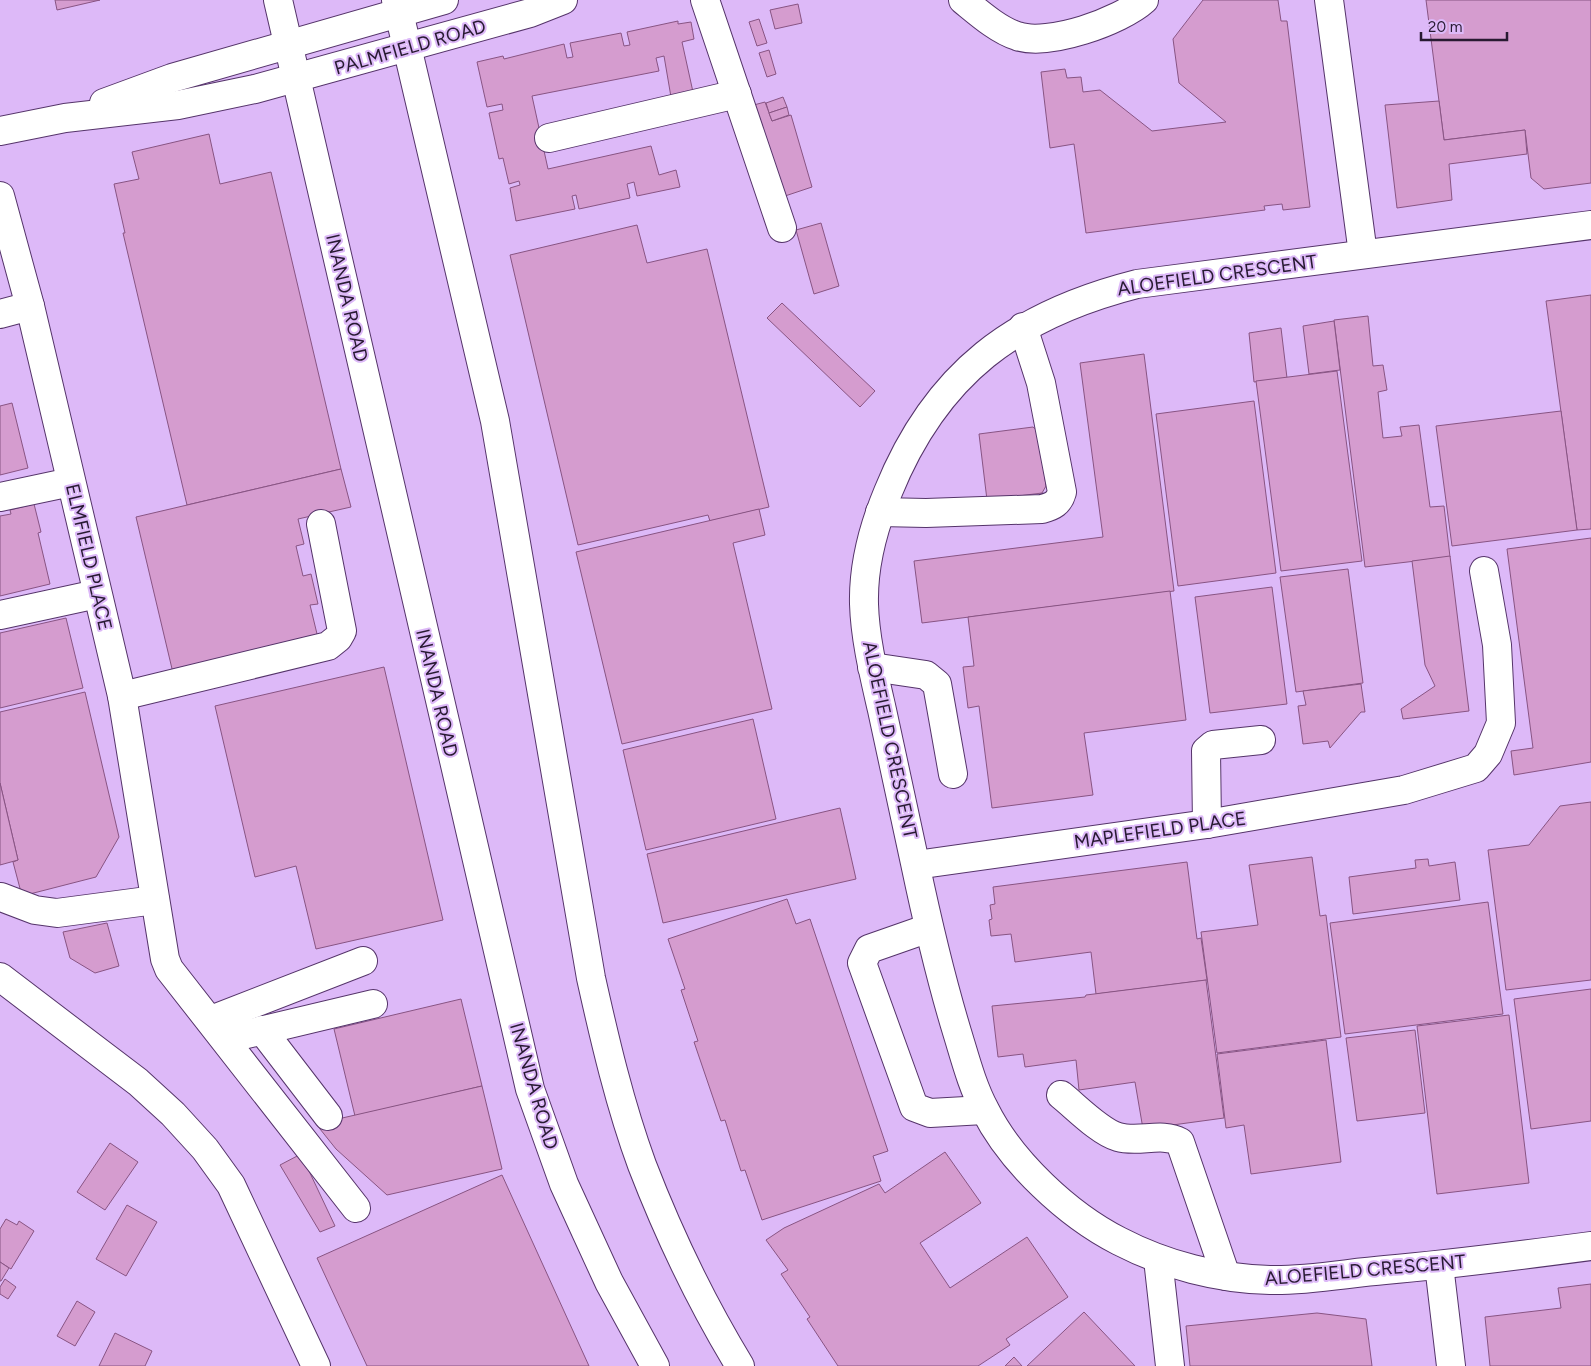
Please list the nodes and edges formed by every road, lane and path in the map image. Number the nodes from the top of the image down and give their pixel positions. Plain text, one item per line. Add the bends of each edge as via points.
1 (278, 0) edge
2 (444, 0) edge
3 (563, 0) edge
4 (705, 0) edge
5 (963, 0) edge
6 (1144, 0) edge
7 (1330, 0) edge
8 (398, 6) edge
9 (289, 44) junction
10 (409, 48) junction
11 (296, 78) junction
12 (737, 94) junction
13 (65, 118) junction
14 (0, 131) edge
15 (549, 138) dead end
16 (0, 196) edge
17 (1591, 225) edge
18 (782, 228) dead end
19 (1363, 254) junction
20 (30, 306) junction
21 (0, 314) edge
22 (1023, 327) junction
23 (71, 482) junction
24 (0, 498) edge
25 (880, 512) junction
26 (321, 524) dead end
27 (1484, 571) dead end
28 (97, 594) junction
29 (0, 615) edge
30 (872, 667) junction
31 (122, 696) junction
32 (1261, 740) dead end
33 (953, 774) dead end
34 (1207, 824) junction
35 (916, 865) junction
36 (1, 896) dead end
37 (157, 911) junction
38 (929, 928) junction
39 (364, 961) dead end
40 (0, 977) edge
41 (373, 1004) dead end
42 (218, 1030) junction
43 (262, 1030) junction
44 (1061, 1095) dead end
45 (984, 1110) junction
46 (328, 1116) dead end
47 (356, 1208) dead end
48 (1591, 1246) edge
49 (1158, 1259) junction
50 (1439, 1265) junction
51 (1226, 1276) junction
52 (316, 1366) edge
53 (654, 1366) edge
54 (740, 1366) edge
55 (1170, 1366) edge
56 (1451, 1366) edge

1 - 9 street, INANDA ROAD
2 - 8 street, PALMFIELD ROAD
3 - 10 street, PALMFIELD ROAD via 530,13
4 - 12 street
5 - 6 street via 993,23 1016,36 1032,40 1050,39 1105,22 1137,7
7 - 19 street
8 - 9 street, PALMFIELD ROAD
8 - 10 street
9 - 11 street, INANDA ROAD
9 - 13 street, PALMFIELD ROAD via 172,78
10 - 11 street, PALMFIELD ROAD
10 - 54 street via 495,421 585,940 609,1057 642,1164 688,1273
11 - 13 street, PALMFIELD ROAD via 178,105
11 - 53 street, INANDA ROAD via 530,1089 564,1184 609,1282
12 - 15 street
12 - 18 street
13 - 14 street
16 - 20 street, ELMFIELD PLACE
17 - 19 street, ALOEFIELD CRESCENT
19 - 22 street, ALOEFIELD CRESCENT via 1137,284 1063,307
20 - 21 street
20 - 23 street, ELMFIELD PLACE
22 - 25 street, ALOEFIELD CRESCENT via 986,352 952,385 923,422 901,460
22 - 25 street via 1041,383 1062,492 1060,500 1042,509
23 - 24 street
23 - 28 street, ELMFIELD PLACE
25 - 30 street, ALOEFIELD CRESCENT via 865,568 864,606
26 - 31 street via 342,631 334,641 328,646
27 - 34 street, MAPLEFIELD PLACE via 1497,645 1501,723 1488,754 1476,768 1404,790
28 - 29 street
28 - 31 street, ELMFIELD PLACE
30 - 33 street via 926,675 937,684
30 - 35 street, ALOEFIELD CRESCENT
31 - 37 street, ELMFIELD PLACE
32 - 34 street via 1213,745 1206,751
34 - 35 street, MAPLEFIELD PLACE
35 - 38 street, ALOEFIELD CRESCENT
36 - 37 street via 35,910 57,913
37 - 42 street, ELMFIELD PLACE via 169,969
38 - 45 street, ALOEFIELD CRESCENT via 962,1049
38 - 45 street via 869,949 862,963 914,1107 930,1113
39 - 42 street
40 - 52 street via 138,1082 205,1149 231,1185
41 - 43 street
42 - 43 street
42 - 47 street, ELMFIELD PLACE
43 - 46 street
44 - 51 street via 1111,1135 1171,1138 1180,1142
45 - 49 street, ALOEFIELD CRESCENT via 1031,1172 1074,1212 1118,1241
48 - 50 street, ALOEFIELD CRESCENT
49 - 51 street, ALOEFIELD CRESCENT
49 - 55 street
50 - 51 street, ALOEFIELD CRESCENT via 1272,1280
50 - 56 street

